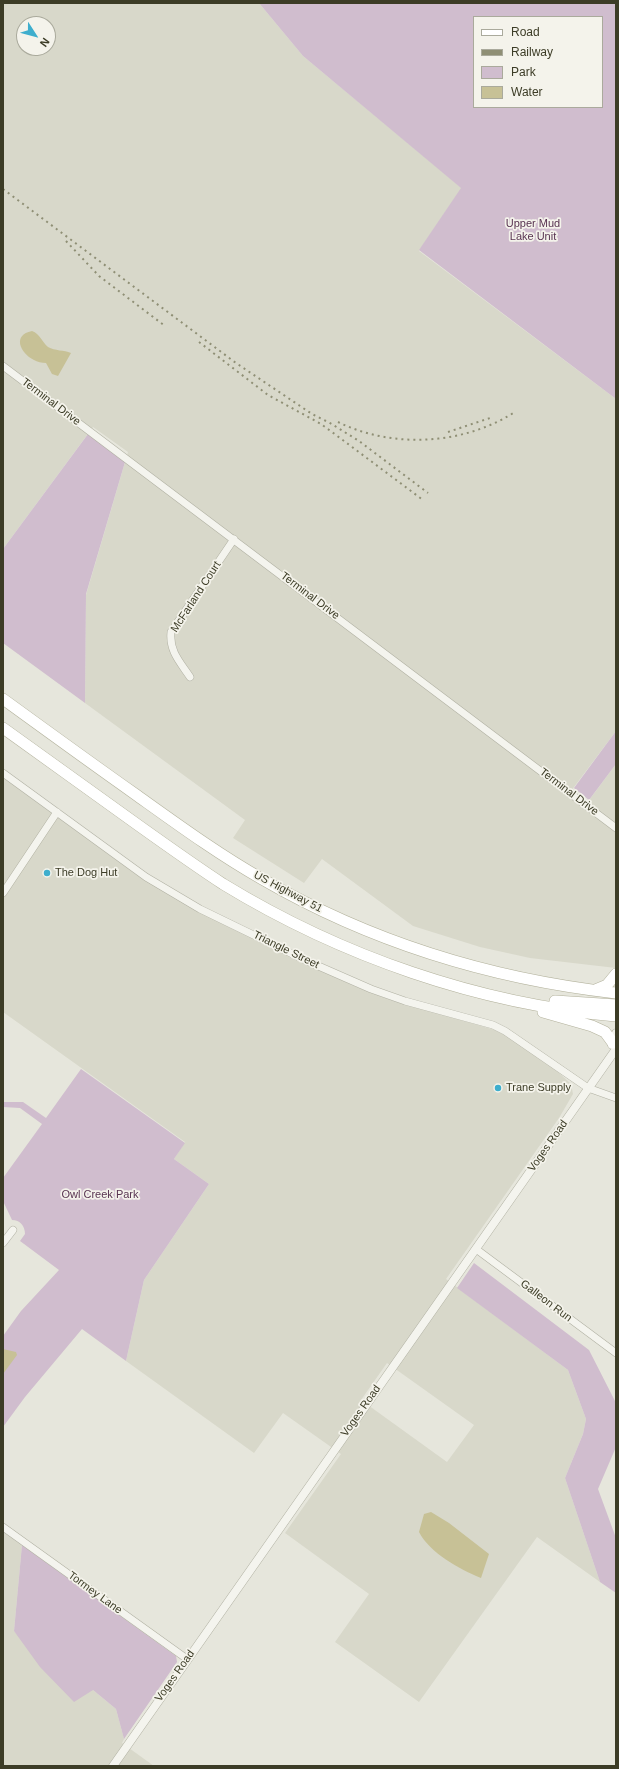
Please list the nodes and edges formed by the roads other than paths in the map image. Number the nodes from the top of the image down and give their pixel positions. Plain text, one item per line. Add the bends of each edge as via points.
1 (3, 366) edge
2 (234, 539) junction
3 (190, 677) dead end
4 (3, 700) edge
5 (3, 728) edge
6 (3, 773) edge
7 (57, 812) junction
8 (616, 828) edge
9 (3, 893) edge
10 (616, 974) edge
11 (595, 990) junction
12 (616, 993) edge
13 (505, 998) junction
14 (516, 1000) junction
15 (616, 1005) edge
16 (616, 1016) edge
17 (614, 1045) edge
18 (588, 1088) junction
19 (616, 1098) edge
20 (13, 1230) dead end
21 (3, 1243) edge
22 (476, 1249) junction
23 (616, 1353) edge
24 (3, 1527) edge
25 (187, 1659) junction
26 (113, 1766) edge

1 - 2 street, Terminal Drive
2 - 3 street, McFarland Court via 171,632 170,643
2 - 8 street, Terminal Drive
4 - 11 main road, US Highway 51 via 209,847 263,880 319,909 376,934 444,958 528,979
5 - 13 main road via 196,866 279,915 334,942 395,966
6 - 7 street, Triangle Street
7 - 9 street
7 - 18 street, Triangle Street via 146,877 200,909 371,989 505,1030
10 - 11 main road via 607,985
11 - 12 main road, US Highway 51
13 - 14 main road
13 - 17 main road via 592,1026 605,1032
14 - 15 main road via 536,998
14 - 16 main road via 578,1012
17 - 18 street, Voges Road
18 - 19 street, Triangle Street
18 - 22 street, Voges Road
20 - 21 street
22 - 23 street, Galleon Run
22 - 25 street, Voges Road
24 - 25 street, Tormey Lane
25 - 26 street, Voges Road

